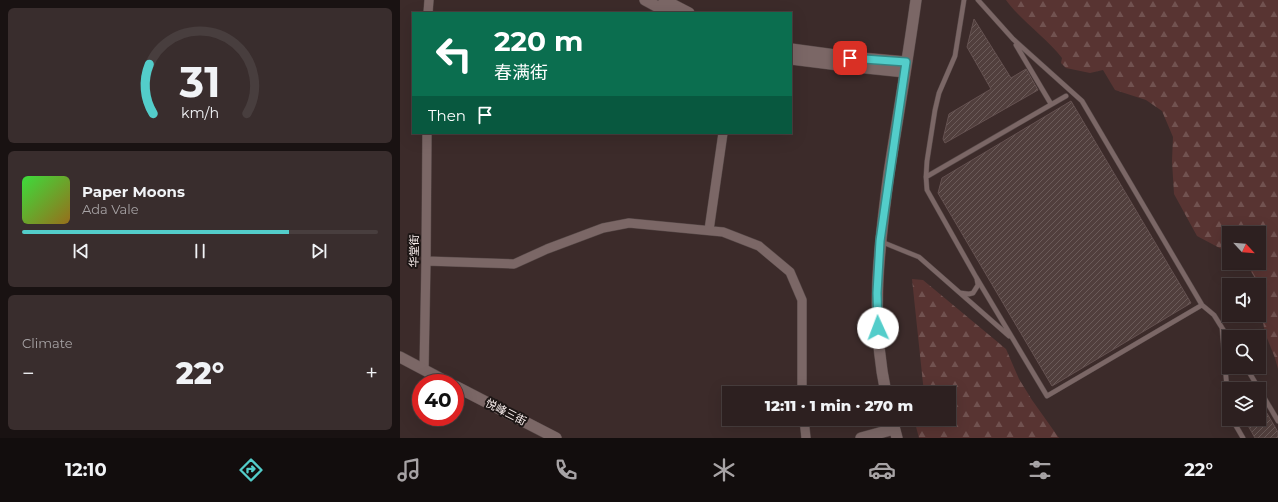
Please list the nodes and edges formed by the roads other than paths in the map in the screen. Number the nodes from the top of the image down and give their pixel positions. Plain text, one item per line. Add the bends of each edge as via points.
1 (428, 0) edge
2 (645, 0) edge
3 (664, 0) edge
4 (916, 0) edge
5 (964, 0) edge
6 (978, 0) edge
7 (428, 12) edge
8 (667, 12) edge
9 (687, 12) edge
10 (1013, 39) junction
11 (792, 49) edge
12 (792, 59) edge
13 (905, 67) junction
14 (1066, 96) dead end
15 (1051, 104) junction
16 (427, 134) edge
17 (723, 134) edge
18 (926, 177) junction
19 (709, 230) junction
20 (880, 241) junction
21 (426, 261) junction
22 (976, 276) junction
23 (961, 293) junction
24 (1202, 305) junction
25 (1222, 328) joint
26 (1014, 340) junction
27 (400, 357) edge
28 (424, 370) junction
29 (432, 374) edge
30 (1226, 382) edge
31 (802, 386) edge
32 (885, 386) edge
33 (464, 391) edge
34 (1266, 402) edge
35 (1278, 421) edge
36 (805, 426) edge
37 (1237, 426) edge
38 (894, 429) edge
39 (556, 438) edge
40 (806, 438) edge
41 (860, 438) edge
42 (1243, 438) edge

1 - 7 street
2 - 8 street
3 - 9 street
4 - 13 street
5 - 18 lane via 955,56 939,93 935,110
6 - 10 lane
10 - 15 lane
10 - 24 lane via 1082,101
11 - 13 street
12 - 13 street via 833,65
13 - 20 street
14 - 15 lane
15 - 18 lane
16 - 21 street, 华堂街
17 - 19 street
18 - 22 lane via 927,190 932,201
19 - 21 street via 629,223 603,228 547,248 514,264
19 - 31 street via 723,232 759,246 790,272 802,300
20 - 23 lane via 919,257
20 - 32 street via 877,319
21 - 28 street, 华堂街
22 - 23 lane via 977,289 973,293
22 - 26 lane
23 - 26 lane
24 - 25 lane via 1214,315
24 - 26 lane via 1047,396
25 - 30 lane
27 - 28 street
28 - 29 street
33 - 39 street, 悦峰三街
34 - 35 lane
36 - 40 street
37 - 42 lane
38 - 41 street

